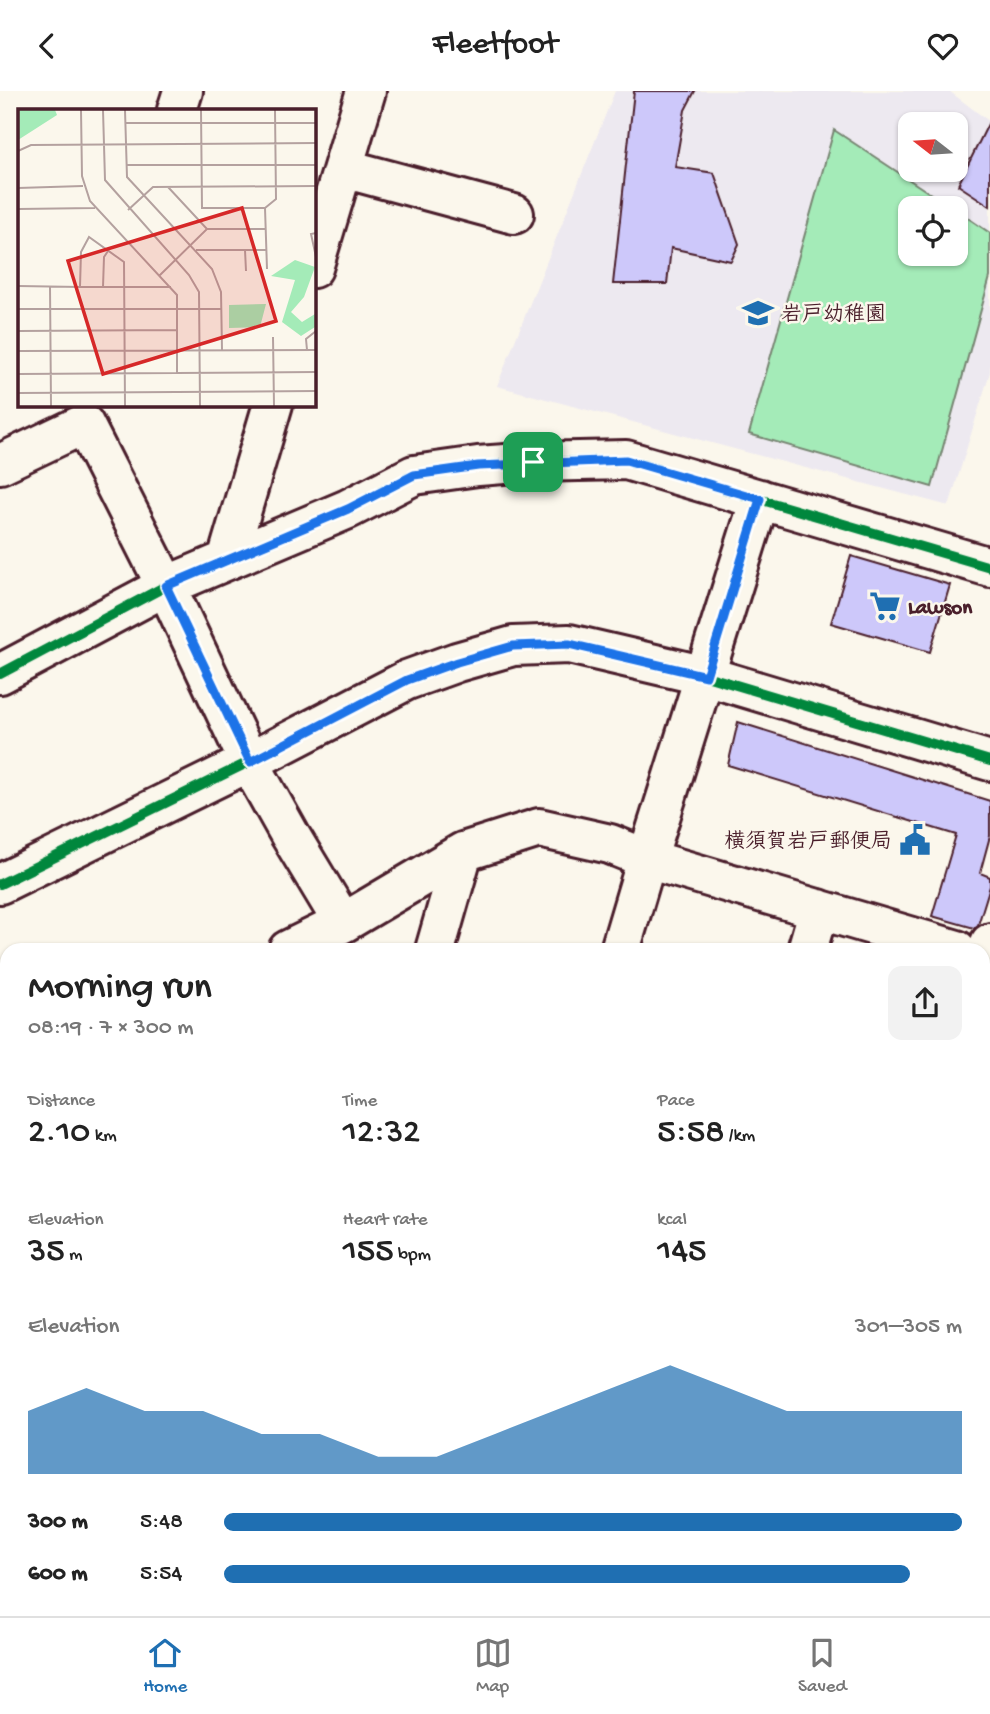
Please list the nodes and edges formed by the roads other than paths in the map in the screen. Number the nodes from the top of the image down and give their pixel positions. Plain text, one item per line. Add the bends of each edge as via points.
1 (183, 91) edge
2 (366, 91) edge
3 (177, 109) edge
4 (343, 168) junction
5 (514, 214) dead end
6 (315, 261) edge
7 (272, 406) edge
8 (87, 414) edge
9 (0, 464) edge
10 (760, 499) junction
11 (227, 560) junction
12 (990, 567) edge
13 (166, 586) junction
14 (0, 674) edge
15 (706, 676) junction
16 (990, 761) edge
17 (250, 762) junction
18 (463, 852) junction
19 (647, 859) junction
20 (0, 884) edge
21 (819, 909) junction
22 (343, 923) junction
23 (302, 943) edge
24 (437, 943) edge
25 (622, 943) edge
26 (809, 943) edge
27 (937, 943) edge

1 - 3 street
2 - 4 street
4 - 5 street
4 - 6 street
7 - 11 street
8 - 9 street
8 - 13 street
10 - 11 street via 626,460 478,466 414,475 348,509
10 - 12 street
10 - 15 street
11 - 13 street
13 - 14 street
13 - 17 street
15 - 16 street
15 - 17 street via 569,644 513,646 407,680
15 - 19 street
17 - 20 street
17 - 22 street
18 - 19 street via 539,828 610,844
18 - 22 street
18 - 24 street
19 - 21 street
19 - 25 street
21 - 26 street
21 - 27 street
22 - 23 street

